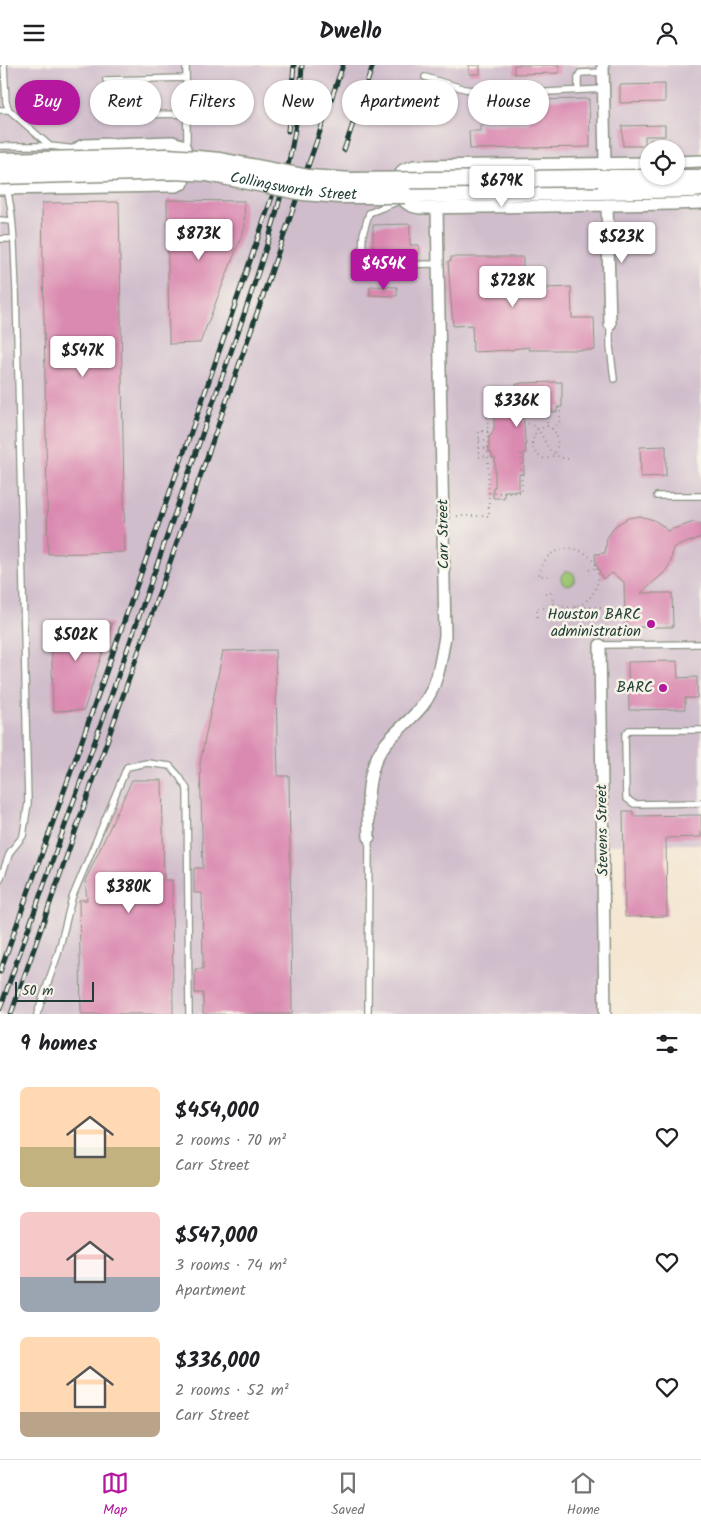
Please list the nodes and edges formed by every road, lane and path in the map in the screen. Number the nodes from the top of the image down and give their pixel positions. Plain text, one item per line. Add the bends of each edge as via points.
1 (186, 65) edge
2 (3, 69) edge
3 (603, 69) edge
4 (425, 77) dead end
5 (186, 78) joint
6 (106, 80) dead end
7 (604, 89) junction
8 (578, 90) junction
9 (0, 110) edge
10 (9, 110) junction
11 (187, 125) edge
12 (0, 146) edge
13 (50, 146) junction
14 (185, 148) junction
15 (76, 149) junction
16 (0, 161) edge
17 (701, 161) edge
18 (685, 162) edge
19 (640, 167) edge
20 (701, 178) edge
21 (2, 185) edge
22 (602, 185) junction
23 (64, 188) junction
24 (701, 188) edge
25 (403, 200) junction
26 (701, 203) edge
27 (437, 208) junction
28 (0, 220) edge
29 (12, 221) junction
30 (0, 239) edge
31 (13, 239) junction
32 (438, 264) junction
33 (610, 324) joint
34 (614, 379) dead end
35 (487, 387) dead end
36 (487, 394) junction
37 (492, 394) dead end
38 (557, 408) dead end
39 (547, 412) dead end
40 (523, 423) dead end
41 (547, 426) junction
42 (538, 429) junction
43 (552, 429) junction
44 (488, 431) junction
45 (488, 439) junction
46 (479, 440) junction
47 (526, 443) dead end
48 (533, 443) junction
49 (479, 448) junction
50 (488, 448) junction
51 (521, 453) dead end
52 (554, 455) junction
53 (488, 456) junction
54 (568, 459) dead end
55 (489, 493) junction
56 (657, 496) dead end
57 (701, 496) edge
58 (457, 516) dead end
59 (597, 568) junction
60 (589, 570) dead end
61 (550, 576) dead end
62 (545, 593) dead end
63 (568, 607) junction
64 (573, 607) junction
65 (604, 607) dead end
66 (537, 617) dead end
67 (701, 644) edge
68 (600, 645) joint
69 (701, 730) edge
70 (701, 803) edge
71 (369, 837) joint
72 (0, 880) edge
73 (37, 1014) edge
74 (189, 1014) edge
75 (368, 1014) edge
76 (606, 1014) edge

1 - 5 lane
2 - 10 lane
3 - 7 street
3 - 8 lane via 580,73
4 - 8 lane via 465,89 509,94
5 - 6 lane
7 - 8 lane
7 - 22 street
9 - 10 lane
10 - 13 lane
11 - 14 lane
12 - 13 lane
13 - 15 lane
14 - 15 street via 172,142 88,145
14 - 23 street via 186,175 176,186
15 - 23 street via 63,178
16 - 22 main road, Collingsworth Street, bridge via 156,157 220,161 309,179
17 - 18 street
19 - 22 street, Collingsworth Street
20 - 22 main road, Collingsworth Street
21 - 22 main road, Collingsworth Street, bridge via 175,171 207,173 303,192 340,195
21 - 23 street
21 - 29 lane
22 - 24 main road, Collingsworth Street
22 - 25 street, Collingsworth Street via 414,166 401,173
22 - 26 street, Collingsworth Street
22 - 27 street, Collingsworth Street
22 - 33 street
25 - 27 street, Collingsworth Street via 409,206
25 - 32 lane via 369,213 363,234 362,257 370,265
27 - 32 street, Carr Street
28 - 29 lane
29 - 31 lane
30 - 31 lane
31 - 72 lane via 28,803 24,836 10,853
32 - 71 street, Carr Street via 445,636 439,673 423,705 388,739 373,766 367,794
33 - 34 lane
35 - 36 path
36 - 37 path
36 - 44 path
38 - 43 path via 560,408 560,421
39 - 41 path
40 - 42 path
41 - 42 path
41 - 43 path
42 - 48 path
42 - 52 path
43 - 52 path via 558,442
44 - 45 path
44 - 46 path via 479,431
45 - 46 path
45 - 50 path
46 - 49 path
47 - 48 path
48 - 52 path via 540,458 548,459
49 - 50 path
49 - 53 path via 479,457
50 - 53 path
51 - 55 path via 522,492
52 - 54 path
53 - 55 path
55 - 58 path via 489,516
56 - 57 lane
59 - 60 path
59 - 61 path via 582,551 565,549 552,553 543,563 539,576
59 - 64 path via 598,580 592,596
62 - 63 path via 554,593 552,602
63 - 64 path
63 - 66 path via 537,608
64 - 65 path
67 - 68 lane
68 - 76 street, Stevens Street
69 - 70 lane via 630,730 625,735 625,744 626,798 634,804
71 - 75 lane
73 - 74 lane via 58,954 72,898 110,805 127,767 147,763 170,766 187,789

